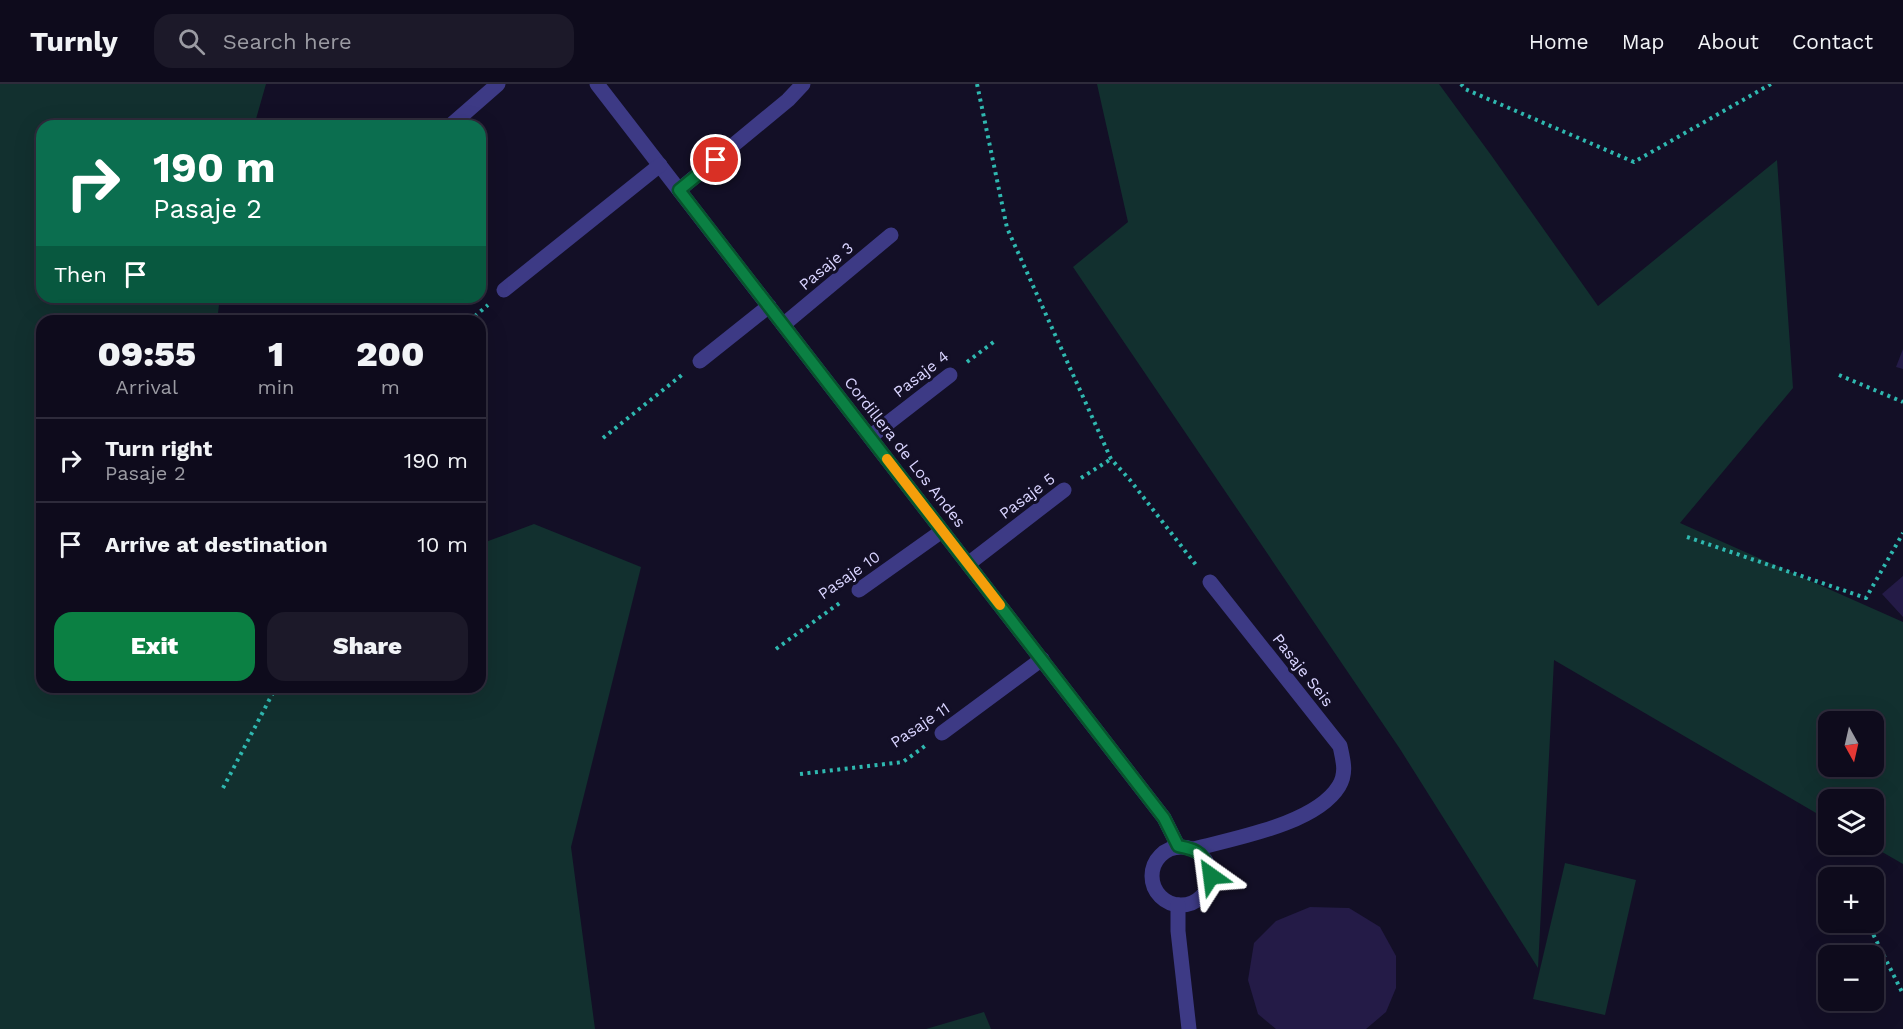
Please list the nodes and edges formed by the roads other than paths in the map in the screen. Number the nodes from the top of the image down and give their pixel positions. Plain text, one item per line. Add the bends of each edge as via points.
1 (498, 84) edge
2 (597, 84) edge
3 (803, 84) edge
4 (457, 120) edge
5 (660, 165) junction
6 (679, 190) junction
7 (891, 236) dead end
8 (504, 290) dead end
9 (769, 306) junction
10 (783, 325) junction
11 (700, 361) road end
12 (950, 375) road end
13 (870, 437) junction
14 (1064, 490) road end
15 (942, 531) junction
16 (968, 564) junction
17 (1210, 582) road end
18 (859, 590) road end
19 (1042, 659) junction
20 (942, 734) road end
21 (1178, 846) junction
22 (1194, 849) junction
23 (1178, 905) junction
24 (1189, 1029) edge

1 - 4 street
2 - 5 street, Cordillera de Los Andes
3 - 6 street
5 - 6 street, Cordillera de Los Andes
5 - 8 street
6 - 9 street, Cordillera de Los Andes
7 - 10 street, Pasaje 3
9 - 10 street, Cordillera de Los Andes
9 - 11 street
10 - 13 street, Cordillera de Los Andes
12 - 13 street, Pasaje 4
13 - 15 street, Cordillera de Los Andes
14 - 16 street, Pasaje 5
15 - 16 street, Cordillera de Los Andes
15 - 18 street, Pasaje 10
16 - 19 street, Cordillera de Los Andes
17 - 22 street, Pasaje Seis via 1340,746 1344,767 1339,786 1322,805 1294,820
19 - 20 street, Pasaje 11
19 - 21 street, Cordillera de Los Andes via 1164,818
21 - 22 street
21 - 23 street via 1162,853 1153,867 1153,884 1162,898
22 - 23 street via 1206,860 1209,884 1194,903
23 - 24 street

